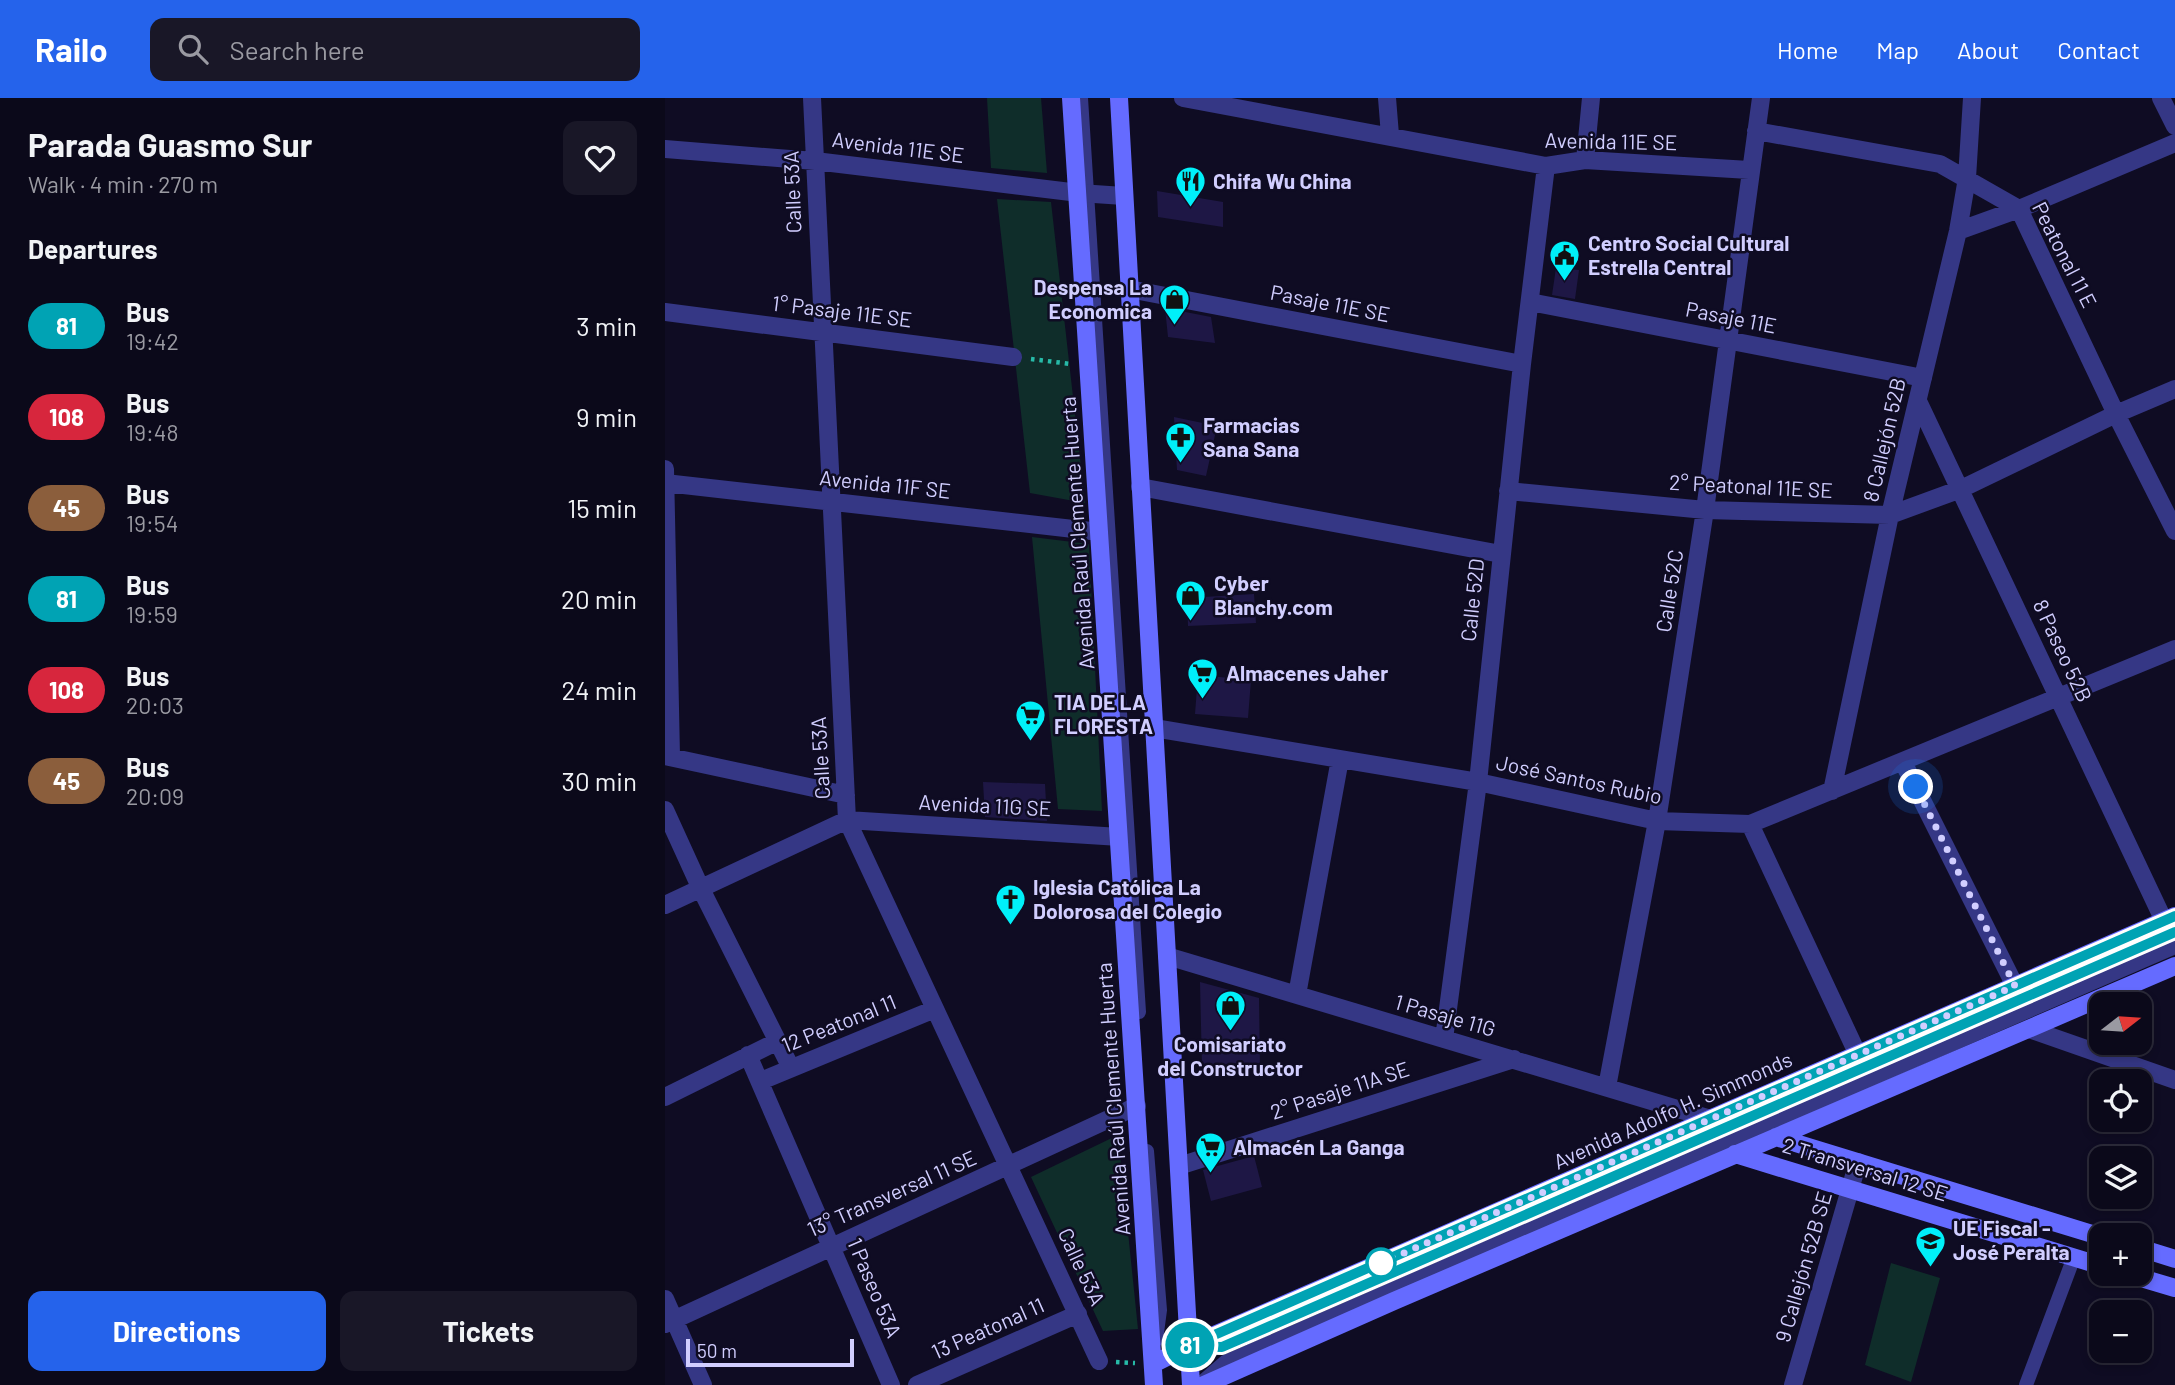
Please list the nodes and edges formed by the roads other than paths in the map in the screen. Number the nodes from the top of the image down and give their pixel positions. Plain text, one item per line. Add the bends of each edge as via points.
1 (812, 98) edge
2 (1071, 98) edge
3 (1081, 98) edge
4 (1119, 98) edge
5 (1183, 98) edge
6 (1388, 98) edge
7 (1591, 98) edge
8 (1761, 98) edge
9 (1972, 98) edge
10 (2161, 98) edge
11 (2175, 126) edge
12 (1756, 131) junction
13 (1390, 135) junction
14 (2175, 144) edge
15 (665, 149) edge
16 (815, 160) junction
17 (1585, 160) junction
18 (1546, 166) junction
19 (1749, 170) junction
20 (1967, 178) junction
21 (1084, 193) junction
22 (1124, 196) junction
23 (2019, 209) junction
24 (1958, 231) junction
25 (1129, 289) junction
26 (1530, 302) junction
27 (665, 312) edge
28 (822, 331) junction
29 (1727, 340) junction
30 (1013, 357) road end
31 (1522, 364) junction
32 (1923, 377) junction
33 (2175, 389) edge
34 (1918, 401) junction
35 (2116, 414) junction
36 (665, 469) edge
37 (665, 483) edge
38 (1140, 487) junction
39 (1961, 489) junction
40 (1508, 491) junction
41 (831, 501) junction
42 (1705, 510) junction
43 (1890, 515) junction
44 (2175, 531) edge
45 (1100, 532) junction
46 (1501, 554) junction
47 (2175, 649) edge
48 (2059, 698) junction
49 (1154, 728) junction
50 (668, 756) edge
51 (1340, 759) junction
52 (1903, 762) junction
53 (1478, 782) junction
54 (1832, 791) junction
55 (846, 795) junction
56 (665, 810) edge
57 (847, 820) junction
58 (1657, 821) junction
59 (1750, 824) junction
60 (1120, 836) junction
61 (701, 889) junction
62 (665, 905) edge
63 (2171, 923) edge
64 (2175, 947) edge
65 (1167, 956) junction
66 (2175, 966) edge
67 (2015, 986) junction
68 (1297, 995) junction
69 (935, 1009) junction
70 (2029, 1029) junction
71 (1444, 1039) junction
72 (778, 1041) junction
73 (748, 1055) junction
74 (1858, 1055) junction
75 (1514, 1059) junction
76 (791, 1068) junction
77 (2175, 1080) edge
78 (761, 1081) junction
79 (1607, 1087) junction
80 (665, 1097) edge
81 (1137, 1107) junction
82 (1711, 1119) junction
83 (1776, 1137) junction
84 (1735, 1154) junction
85 (1858, 1162) junction
86 (1179, 1166) junction
87 (1009, 1167) junction
88 (1850, 1189) junction
89 (2089, 1233) edge
90 (831, 1246) junction
91 (2152, 1252) edge
92 (2074, 1257) junction
93 (2175, 1259) edge
94 (2089, 1262) edge
95 (2152, 1281) edge
96 (2175, 1288) edge
97 (665, 1299) edge
98 (1078, 1314) junction
99 (669, 1322) edge
100 (1189, 1346) junction
101 (1099, 1361) road end
102 (1153, 1364) junction
103 (923, 1384) edge
104 (703, 1385) edge
105 (891, 1385) edge
106 (1154, 1385) edge
107 (1191, 1385) edge
108 (1198, 1385) edge
109 (1204, 1385) edge
110 (1793, 1385) edge
111 (2027, 1385) edge

1 - 16 street, Calle 53A
2 - 21 main road, Avenida Raúl Clemente Huerta
3 - 21 lane
4 - 22 main road
5 - 13 street, Avenida 11E SE
6 - 13 street
7 - 17 street
8 - 12 street, Calle 52C
9 - 20 street, 8 Callejón 52B
10 - 11 street
12 - 19 street, Calle 52C
12 - 20 street, Peatonal 11 E via 1940,164
13 - 18 street, Avenida 11E SE
14 - 23 street
15 - 16 street, Avenida 11E SE
16 - 21 street, Avenida 11E SE
16 - 28 street, Calle 53A
17 - 18 street, Avenida 11E SE
17 - 19 street, Avenida 11E SE
18 - 26 street, Calle 52D
19 - 29 street, Calle 52C
20 - 23 street, Peatonal 11 E
20 - 24 street, 8 Callejón 52B
21 - 22 street, Avenida 11E SE
21 - 45 main road, Avenida Raúl Clemente Huerta
21 - 102 lane via 1160,1310
22 - 25 main road
23 - 24 street
23 - 35 street, Peatonal 11 E
24 - 32 street, 8 Callejón 52B
25 - 31 street, Pasaje 11E SE
25 - 38 main road
26 - 29 street, Pasaje 11E
26 - 31 street, Calle 52D
27 - 28 street, 1° Pasaje 11E SE
28 - 30 street, 1° Pasaje 11E SE
28 - 41 street, Calle 53A
29 - 32 street, Pasaje 11E
29 - 42 street, Calle 52C
31 - 40 street, Calle 52D
32 - 34 street, 8 Callejón 52B
33 - 35 street, 2° Peatonal 11E SE
34 - 39 street, 8 Paseo 52B
34 - 43 street, 8 Callejón 52B
35 - 39 street, 2° Peatonal 11E SE
35 - 44 street, Peatonal 11 E
36 - 37 street
37 - 41 street, Avenida 11F SE
37 - 50 street
38 - 46 street
38 - 49 main road
39 - 43 street, 2° Peatonal 11E SE
39 - 48 street, 8 Paseo 52B
40 - 42 street, 2° Peatonal 11E SE
40 - 46 street, Calle 52D
41 - 45 street, Avenida 11F SE
41 - 55 street, Calle 53A
42 - 43 street, 2° Peatonal 11E SE
42 - 58 street, Calle 52C
43 - 54 street, 8 Callejón 52B
45 - 60 main road, Avenida Raúl Clemente Huerta
46 - 53 street, Calle 52D
47 - 48 street, José Santos Rubio
48 - 52 street, José Santos Rubio
48 - 63 street, 8 Paseo 52B
49 - 51 street, José Santos Rubio
49 - 65 main road
50 - 55 street
51 - 53 street, José Santos Rubio
51 - 68 street
52 - 54 street, José Santos Rubio
52 - 67 street
53 - 58 street, José Santos Rubio
53 - 71 street, Calle 52D
54 - 59 street, José Santos Rubio
55 - 57 street, Calle 53A
56 - 61 street
57 - 60 street, Avenida 11G SE
57 - 61 street
57 - 69 street, Calle 53A
58 - 59 street, José Santos Rubio
58 - 79 street, Calle 52C
59 - 74 street
60 - 81 main road, Avenida Raúl Clemente Huerta
61 - 62 street
61 - 72 street
63 - 67 main road, Avenida Adolfo H. Simmonds
63 - 100 lane, Avenida Adolfo H. Simmonds via 1222,1347
64 - 108 lane via 1225,1362
65 - 68 street, 1 Pasaje 11G
65 - 86 main road
66 - 70 main road
67 - 74 main road, Avenida Adolfo H. Simmonds
68 - 71 street, 1 Pasaje 11G
69 - 76 street, 12 Peatonal 11
69 - 87 street, Calle 53A
70 - 77 street
70 - 83 main road
71 - 75 street, 1 Pasaje 11G
72 - 73 street, 12 Peatonal 11
72 - 76 street
73 - 78 street, 1 Paseo 53A
73 - 80 street, 12 Peatonal 11
74 - 82 main road, Avenida Adolfo H. Simmonds
75 - 79 street, 1 Pasaje 11G
75 - 86 street, 2° Pasaje 11A SE
76 - 78 street, 12 Peatonal 11
78 - 90 street, 1 Paseo 53A
79 - 82 street, 1 Pasaje 11G
81 - 87 street, 13° Transversal 11 SE
81 - 102 main road, Avenida Raúl Clemente Huerta
82 - 100 main road, Avenida Adolfo H. Simmonds
83 - 84 main road
83 - 85 main road, 2 Transversal 12 SE
84 - 88 main road, 2 Transversal 12 SE
84 - 109 main road
85 - 88 street, 9 Callejón 52B SE
85 - 89 main road, 2 Transversal 12 SE
86 - 100 main road
87 - 90 street, 13° Transversal 11 SE
87 - 98 street, Calle 53A
88 - 92 main road, 2 Transversal 12 SE
88 - 110 street, 9 Callejón 52B SE
90 - 99 street, 13° Transversal 11 SE
90 - 105 street, 1 Paseo 53A
91 - 93 main road
92 - 94 main road, 2 Transversal 12 SE
92 - 111 lane
95 - 96 main road
97 - 99 street
98 - 101 street, Calle 53A
98 - 103 street, 13 Peatonal 11
99 - 104 street
100 - 102 main road, Avenida Adolfo H. Simmonds
100 - 107 main road
102 - 106 main road, Avenida Raúl Clemente Huerta

